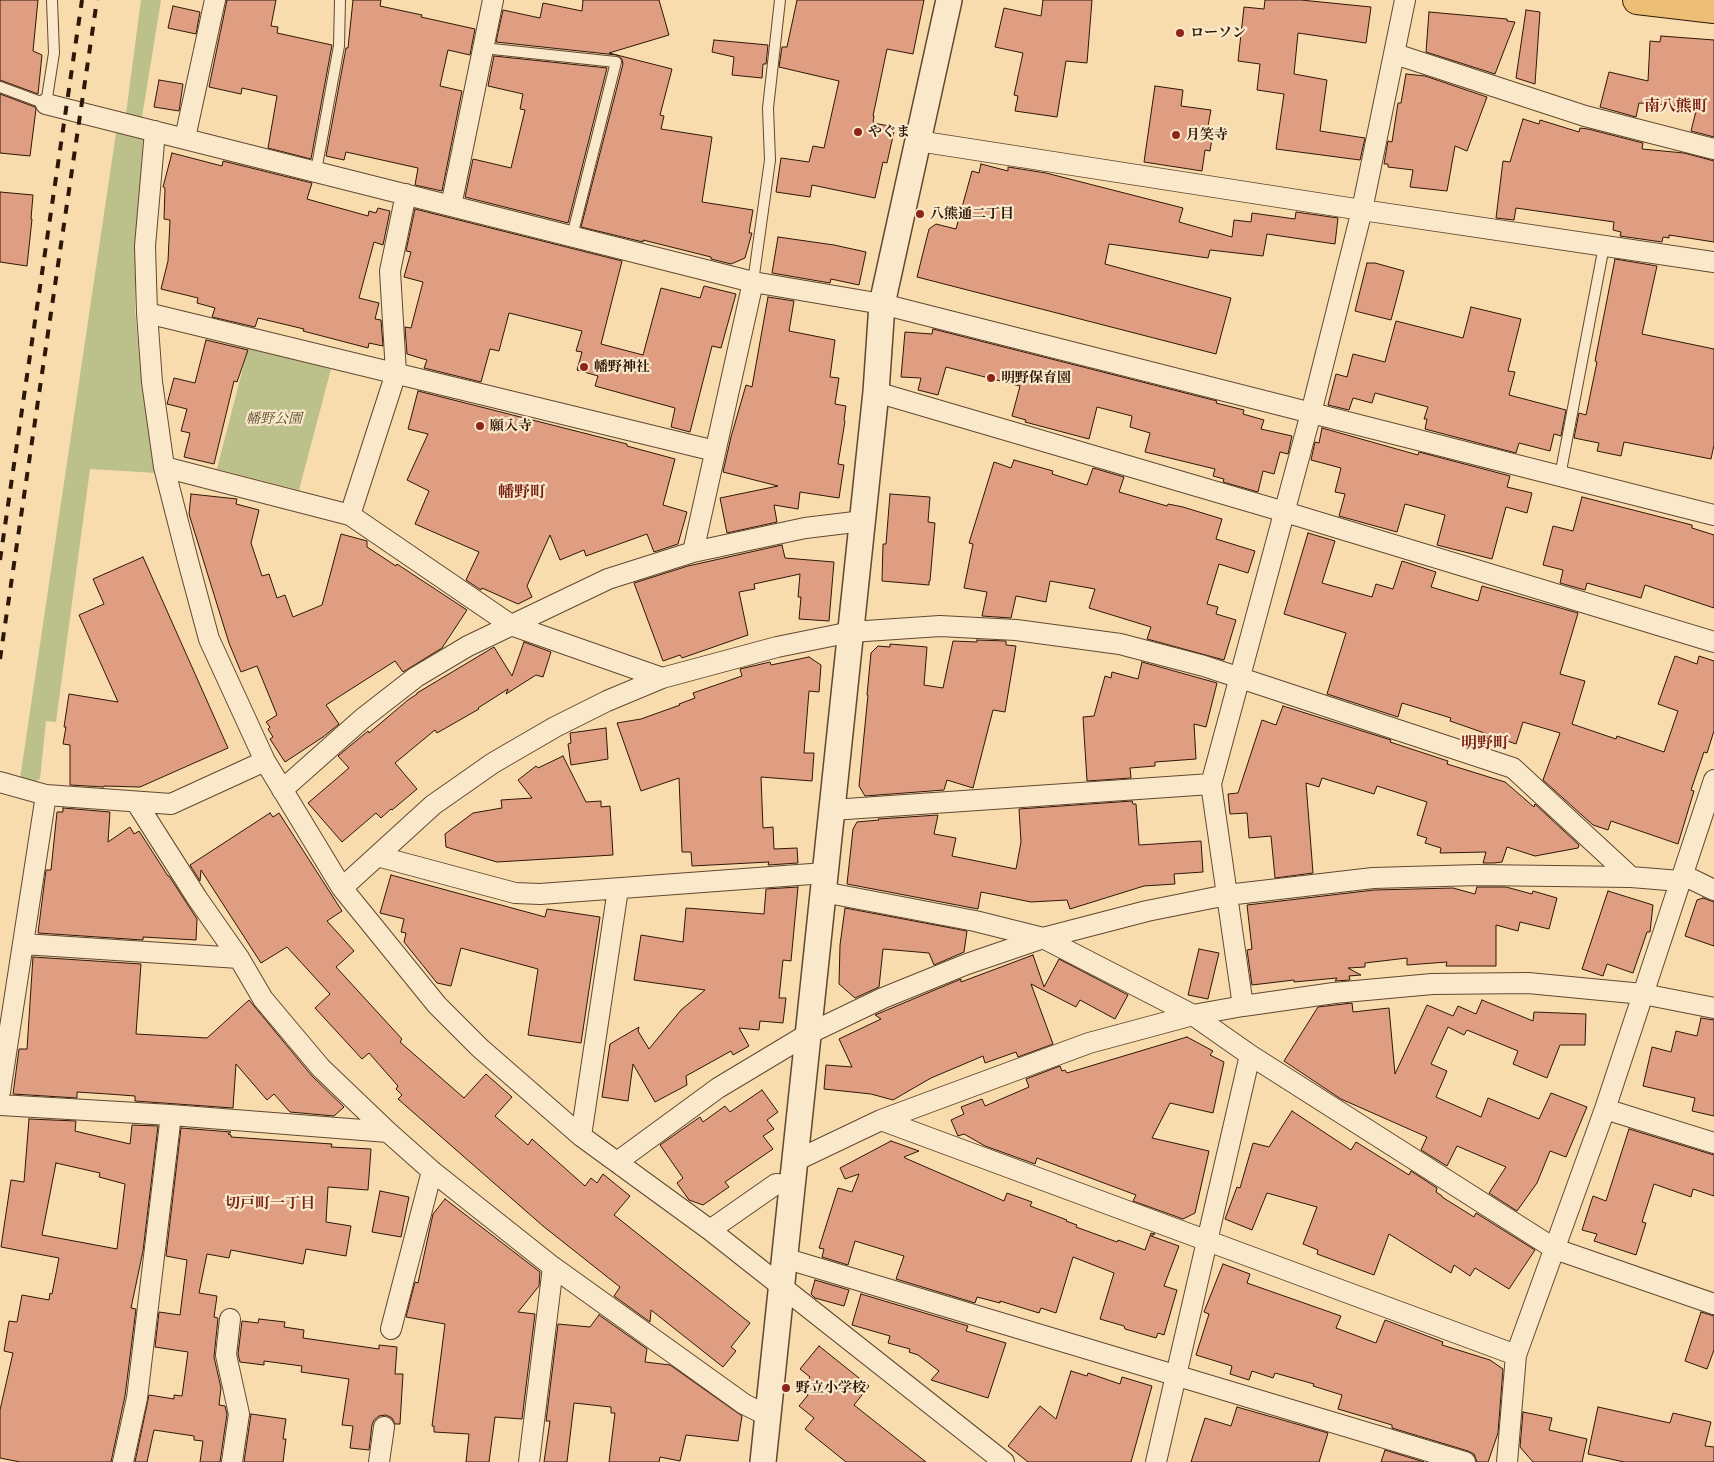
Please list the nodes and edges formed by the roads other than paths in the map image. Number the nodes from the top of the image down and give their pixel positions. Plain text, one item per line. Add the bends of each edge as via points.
1 (52, 0) edge
2 (216, 0) edge
3 (340, 0) edge
4 (493, 0) edge
5 (780, 0) edge
6 (949, 0) edge
7 (1405, 0) edge
8 (1637, 0) edge
9 (1714, 9) edge
10 (483, 48) junction
11 (1395, 54) junction
12 (0, 87) edge
13 (46, 104) junction
14 (155, 131) junction
15 (185, 138) junction
16 (918, 141) junction
17 (1714, 149) edge
18 (316, 171) junction
19 (406, 194) junction
20 (451, 206) junction
21 (1362, 210) junction
22 (572, 236) junction
23 (1604, 246) junction
24 (1714, 262) edge
25 (753, 282) junction
26 (882, 304) junction
27 (147, 313) junction
28 (396, 373) junction
29 (876, 392) junction
30 (1311, 413) junction
31 (715, 451) junction
32 (164, 467) junction
33 (1560, 476) junction
34 (1285, 512) junction
35 (350, 515) junction
36 (1714, 515) edge
37 (863, 521) junction
38 (693, 552) junction
39 (511, 624) junction
40 (851, 632) junction
41 (1714, 642) edge
42 (662, 678) junction
43 (1240, 679) junction
44 (265, 760) junction
45 (1714, 780) edge
46 (0, 782) edge
47 (1211, 784) junction
48 (282, 790) junction
49 (46, 795) junction
50 (136, 802) junction
51 (832, 810) junction
52 (377, 856) junction
53 (1631, 877) junction
54 (1681, 878) junction
55 (824, 882) junction
56 (342, 888) junction
57 (618, 889) junction
58 (1714, 890) edge
59 (1227, 895) junction
60 (1043, 938) junction
61 (23, 944) junction
62 (239, 958) junction
63 (1643, 994) junction
64 (1242, 1006) junction
65 (1714, 1008) edge
66 (1193, 1015) junction
67 (808, 1034) junction
68 (1250, 1054) junction
69 (0, 1092) edge
70 (0, 1104) edge
71 (1605, 1109) junction
72 (171, 1115) junction
73 (882, 1120) junction
74 (388, 1132) junction
75 (581, 1136) junction
76 (1714, 1143) edge
77 (795, 1161) junction
78 (617, 1162) junction
79 (432, 1171) junction
80 (792, 1185) junction
81 (710, 1230) junction
82 (1207, 1240) junction
83 (1554, 1249) junction
84 (784, 1258) junction
85 (553, 1267) junction
86 (782, 1286) junction
87 (1714, 1304) edge
88 (230, 1319) dead end
89 (391, 1329) dead end
90 (1516, 1354) junction
91 (1176, 1375) junction
92 (768, 1416) junction
93 (384, 1427) dead end
94 (123, 1462) edge
95 (232, 1462) edge
96 (378, 1462) edge
97 (529, 1462) edge
98 (763, 1462) edge
99 (1004, 1462) edge
100 (1156, 1462) edge
101 (1465, 1462) edge
102 (1507, 1462) edge

1 - 13 lane via 54,53
2 - 15 street
3 - 18 lane via 339,46
4 - 10 street
5 - 25 lane via 768,108 770,160
6 - 16 street
7 - 11 street
8 - 9 main road
10 - 20 street
10 - 22 lane via 616,62
11 - 17 street via 1585,116
11 - 21 street
12 - 13 lane
13 - 14 street
14 - 15 street
14 - 27 street via 146,246
15 - 18 street
16 - 21 street
16 - 26 street
18 - 19 street
19 - 20 street
19 - 28 street via 390,271
20 - 22 street
21 - 23 street
21 - 30 street
22 - 25 street
23 - 24 street
23 - 33 lane
25 - 26 street
25 - 31 street
26 - 29 street
26 - 30 street
27 - 28 street
27 - 32 street via 152,382
28 - 31 street
28 - 35 street
29 - 34 street
29 - 37 street
30 - 33 street
30 - 34 street
31 - 38 street
32 - 35 street
32 - 44 street via 209,639
33 - 36 street
34 - 41 street
34 - 43 street
35 - 39 street
37 - 38 street via 805,528
37 - 40 street
38 - 39 street via 608,579
39 - 42 street
39 - 48 street via 416,677 362,719
40 - 42 street via 777,647
40 - 43 street via 940,626 1016,630 1120,644
40 - 51 street
42 - 52 street via 606,701 493,763 433,805
43 - 47 street
43 - 53 street via 1513,768
44 - 48 street
44 - 50 street via 171,804
45 - 54 street
46 - 49 street
47 - 51 street
47 - 59 street
48 - 56 street
49 - 50 street
49 - 61 street
50 - 62 street
51 - 55 street
52 - 56 street
52 - 57 street via 515,893
53 - 54 street
53 - 59 street via 1478,875 1373,878
54 - 58 street
54 - 63 street
55 - 57 street
55 - 60 street
55 - 67 street
56 - 75 street via 437,1005 480,1048
57 - 75 street
59 - 60 street via 1147,911
59 - 64 street
60 - 66 street
60 - 67 street via 958,967
61 - 62 street
61 - 69 street
62 - 74 street via 264,1000 321,1068
63 - 64 street via 1528,983 1432,984
63 - 65 street
63 - 71 street
64 - 66 street
66 - 68 street
66 - 73 street via 1089,1043
67 - 77 street
67 - 78 street via 718,1088
68 - 82 street
68 - 83 street
70 - 72 street
71 - 76 street
71 - 83 street
72 - 74 street
72 - 94 street via 137,1398
73 - 77 street
73 - 82 street
74 - 79 street
75 - 78 street
77 - 80 street
78 - 81 street
79 - 85 street
79 - 89 street
80 - 81 street via 776,1184
80 - 84 street
81 - 86 street
82 - 90 street
82 - 91 street
83 - 87 street
83 - 90 street
84 - 86 street
84 - 91 street
85 - 92 street via 744,1404
85 - 97 street
86 - 92 street
86 - 99 street
88 - 95 street via 226,1355 239,1414
90 - 102 street
91 - 100 street
91 - 101 street
92 - 98 street
93 - 96 street

